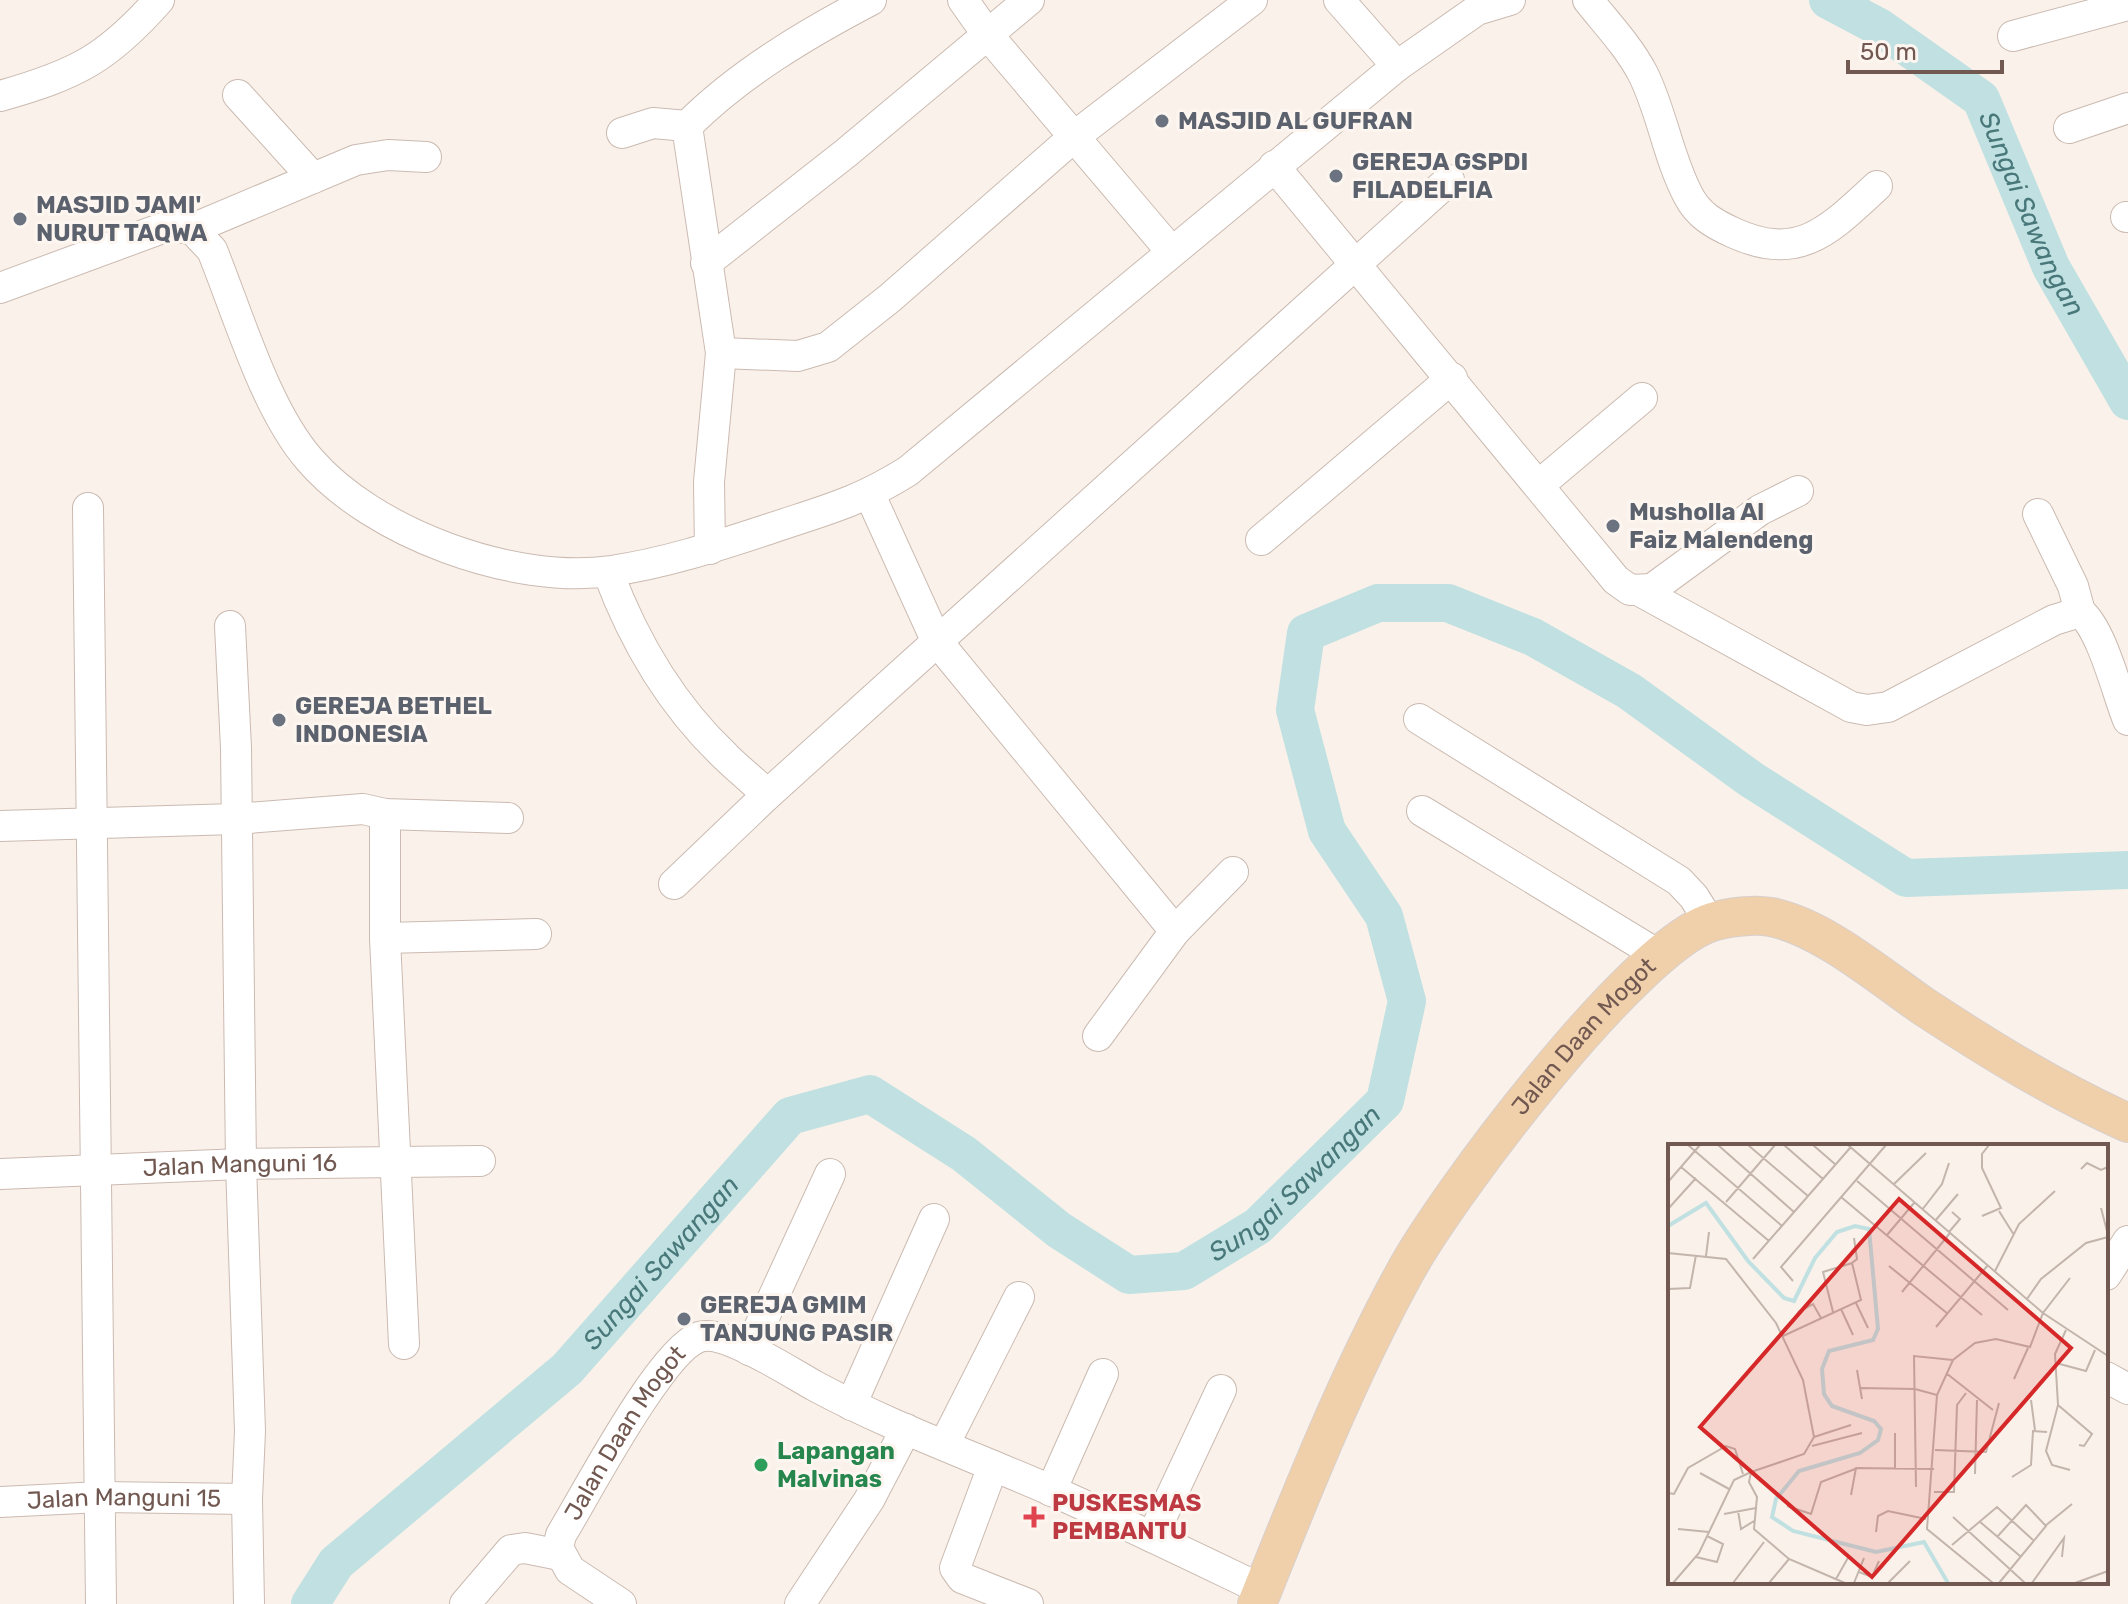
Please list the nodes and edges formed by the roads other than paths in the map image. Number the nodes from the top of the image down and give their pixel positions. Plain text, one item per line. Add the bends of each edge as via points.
1 (871, 0) edge
2 (963, 0) edge
3 (1029, 0) edge
4 (1252, 0) edge
5 (1339, 0) edge
6 (1510, 0) edge
7 (1588, 0) edge
8 (150, 4) edge
9 (2128, 5) edge
10 (987, 34) junction
11 (2013, 36) dead end
12 (1397, 66) junction
13 (238, 95) dead end
14 (0, 96) edge
15 (2128, 108) edge
16 (687, 126) junction
17 (2069, 128) dead end
18 (622, 133) dead end
19 (1075, 136) junction
20 (426, 157) dead end
21 (1274, 166) junction
22 (313, 178) junction
23 (1449, 180) dead end
24 (1877, 186) dead end
25 (192, 229) junction
26 (1171, 251) junction
27 (706, 263) junction
28 (1354, 265) junction
29 (0, 288) edge
30 (721, 353) junction
31 (1452, 378) junction
32 (1642, 398) dead end
33 (1539, 485) junction
34 (1798, 491) dead end
35 (870, 495) junction
36 (88, 508) dead end
37 (2038, 514) dead end
38 (1261, 540) dead end
39 (710, 549) junction
40 (608, 572) junction
41 (1640, 591) junction
42 (2080, 612) junction
43 (230, 626) dead end
44 (936, 640) junction
45 (1419, 719) dead end
46 (2128, 720) edge
47 (767, 795) junction
48 (1422, 811) dead end
49 (385, 814) junction
50 (508, 818) dead end
51 (235, 819) junction
52 (94, 824) junction
53 (0, 826) edge
54 (1233, 872) dead end
55 (674, 884) dead end
56 (1710, 923) junction
57 (1175, 931) junction
58 (536, 934) dead end
59 (385, 938) junction
60 (1660, 956) junction
61 (1098, 1036) dead end
62 (2128, 1123) edge
63 (480, 1161) dead end
64 (395, 1163) junction
65 (241, 1164) junction
66 (97, 1172) junction
67 (0, 1174) edge
68 (830, 1174) dead end
69 (934, 1219) dead end
70 (2128, 1241) edge
71 (2108, 1272) edge
72 (1019, 1297) dead end
73 (404, 1344) dead end
74 (749, 1350) junction
75 (1103, 1374) dead end
76 (2108, 1378) edge
77 (2128, 1389) edge
78 (1221, 1390) dead end
79 (851, 1405) junction
80 (906, 1429) junction
81 (944, 1445) junction
82 (993, 1466) junction
83 (1051, 1491) junction
84 (101, 1497) junction
85 (247, 1499) junction
86 (0, 1502) edge
87 (1152, 1537) junction
88 (560, 1545) junction
89 (581, 1594) edge
90 (1260, 1597) edge
91 (101, 1604) edge
92 (249, 1604) edge
93 (465, 1604) edge
94 (621, 1604) edge
95 (800, 1604) edge
96 (1028, 1604) edge

1 - 16 street via 804,37
2 - 10 street
3 - 10 street
4 - 19 street
5 - 12 street
6 - 12 street via 1477,10
7 - 24 street via 1643,75 1688,196 1707,220 1781,247 1830,230
8 - 14 street via 129,34 88,65
9 - 11 street
10 - 19 street
10 - 27 street
12 - 21 street
13 - 22 street
15 - 17 street
16 - 18 street via 653,123
16 - 27 street
19 - 26 street
19 - 30 street via 828,347 798,356
20 - 22 street via 364,158
21 - 26 street
21 - 28 street
22 - 25 street
23 - 28 street
25 - 29 street via 168,226
25 - 40 street via 212,250 284,423 308,458 349,498 455,549 546,571
26 - 35 street via 926,456
27 - 30 street
28 - 31 street
28 - 44 street
30 - 39 street via 709,482
31 - 33 street
31 - 38 street
32 - 33 street
33 - 41 street via 1616,580
34 - 41 street via 1760,510 1661,584
35 - 39 street
35 - 44 street
36 - 52 street
37 - 42 street
39 - 40 street
40 - 47 street via 655,671 725,757
41 - 42 street via 1851,707 1867,710 1888,707 2054,620
42 - 46 street via 2088,618
43 - 51 street
44 - 47 street
44 - 57 street
45 - 56 street via 1679,881
47 - 55 street
48 - 60 street
49 - 50 street
49 - 51 street via 363,809
49 - 59 street
51 - 52 street
51 - 65 street
52 - 53 street
52 - 66 street
54 - 57 street
56 - 60 main road, Jalan Daan Mogot
56 - 62 main road, Jalan Daan Mogot via 1754,916 1794,925 2010,1064
57 - 61 street
58 - 59 street
59 - 64 street
60 - 90 main road, Jalan Daan Mogot via 1518,1110 1404,1273 1351,1382
63 - 64 street, Jalan Manguni 16
64 - 65 street, Jalan Manguni 16
64 - 73 street
65 - 66 street, Jalan Manguni 16
65 - 85 street via 250,1431
66 - 67 street, Jalan Manguni 16
66 - 84 street
68 - 74 street
69 - 79 street
70 - 71 street
72 - 81 street
74 - 79 street, Jalan Daan Mogot
74 - 88 street, Jalan Daan Mogot via 711,1336 686,1345 651,1386
75 - 83 street
76 - 77 street
78 - 87 street
79 - 80 street, Jalan Daan Mogot
80 - 81 street, Jalan Daan Mogot
80 - 95 street via 869,1500
81 - 82 street, Jalan Daan Mogot
82 - 83 street, Jalan Daan Mogot
82 - 96 street via 955,1568 962,1578
83 - 87 street, Jalan Daan Mogot
84 - 85 street, Jalan Manguni 15
84 - 86 street, Jalan Manguni 15
84 - 91 street
85 - 92 street
87 - 90 street, Jalan Daan Mogot
88 - 89 street
88 - 93 street via 511,1550
89 - 94 street

